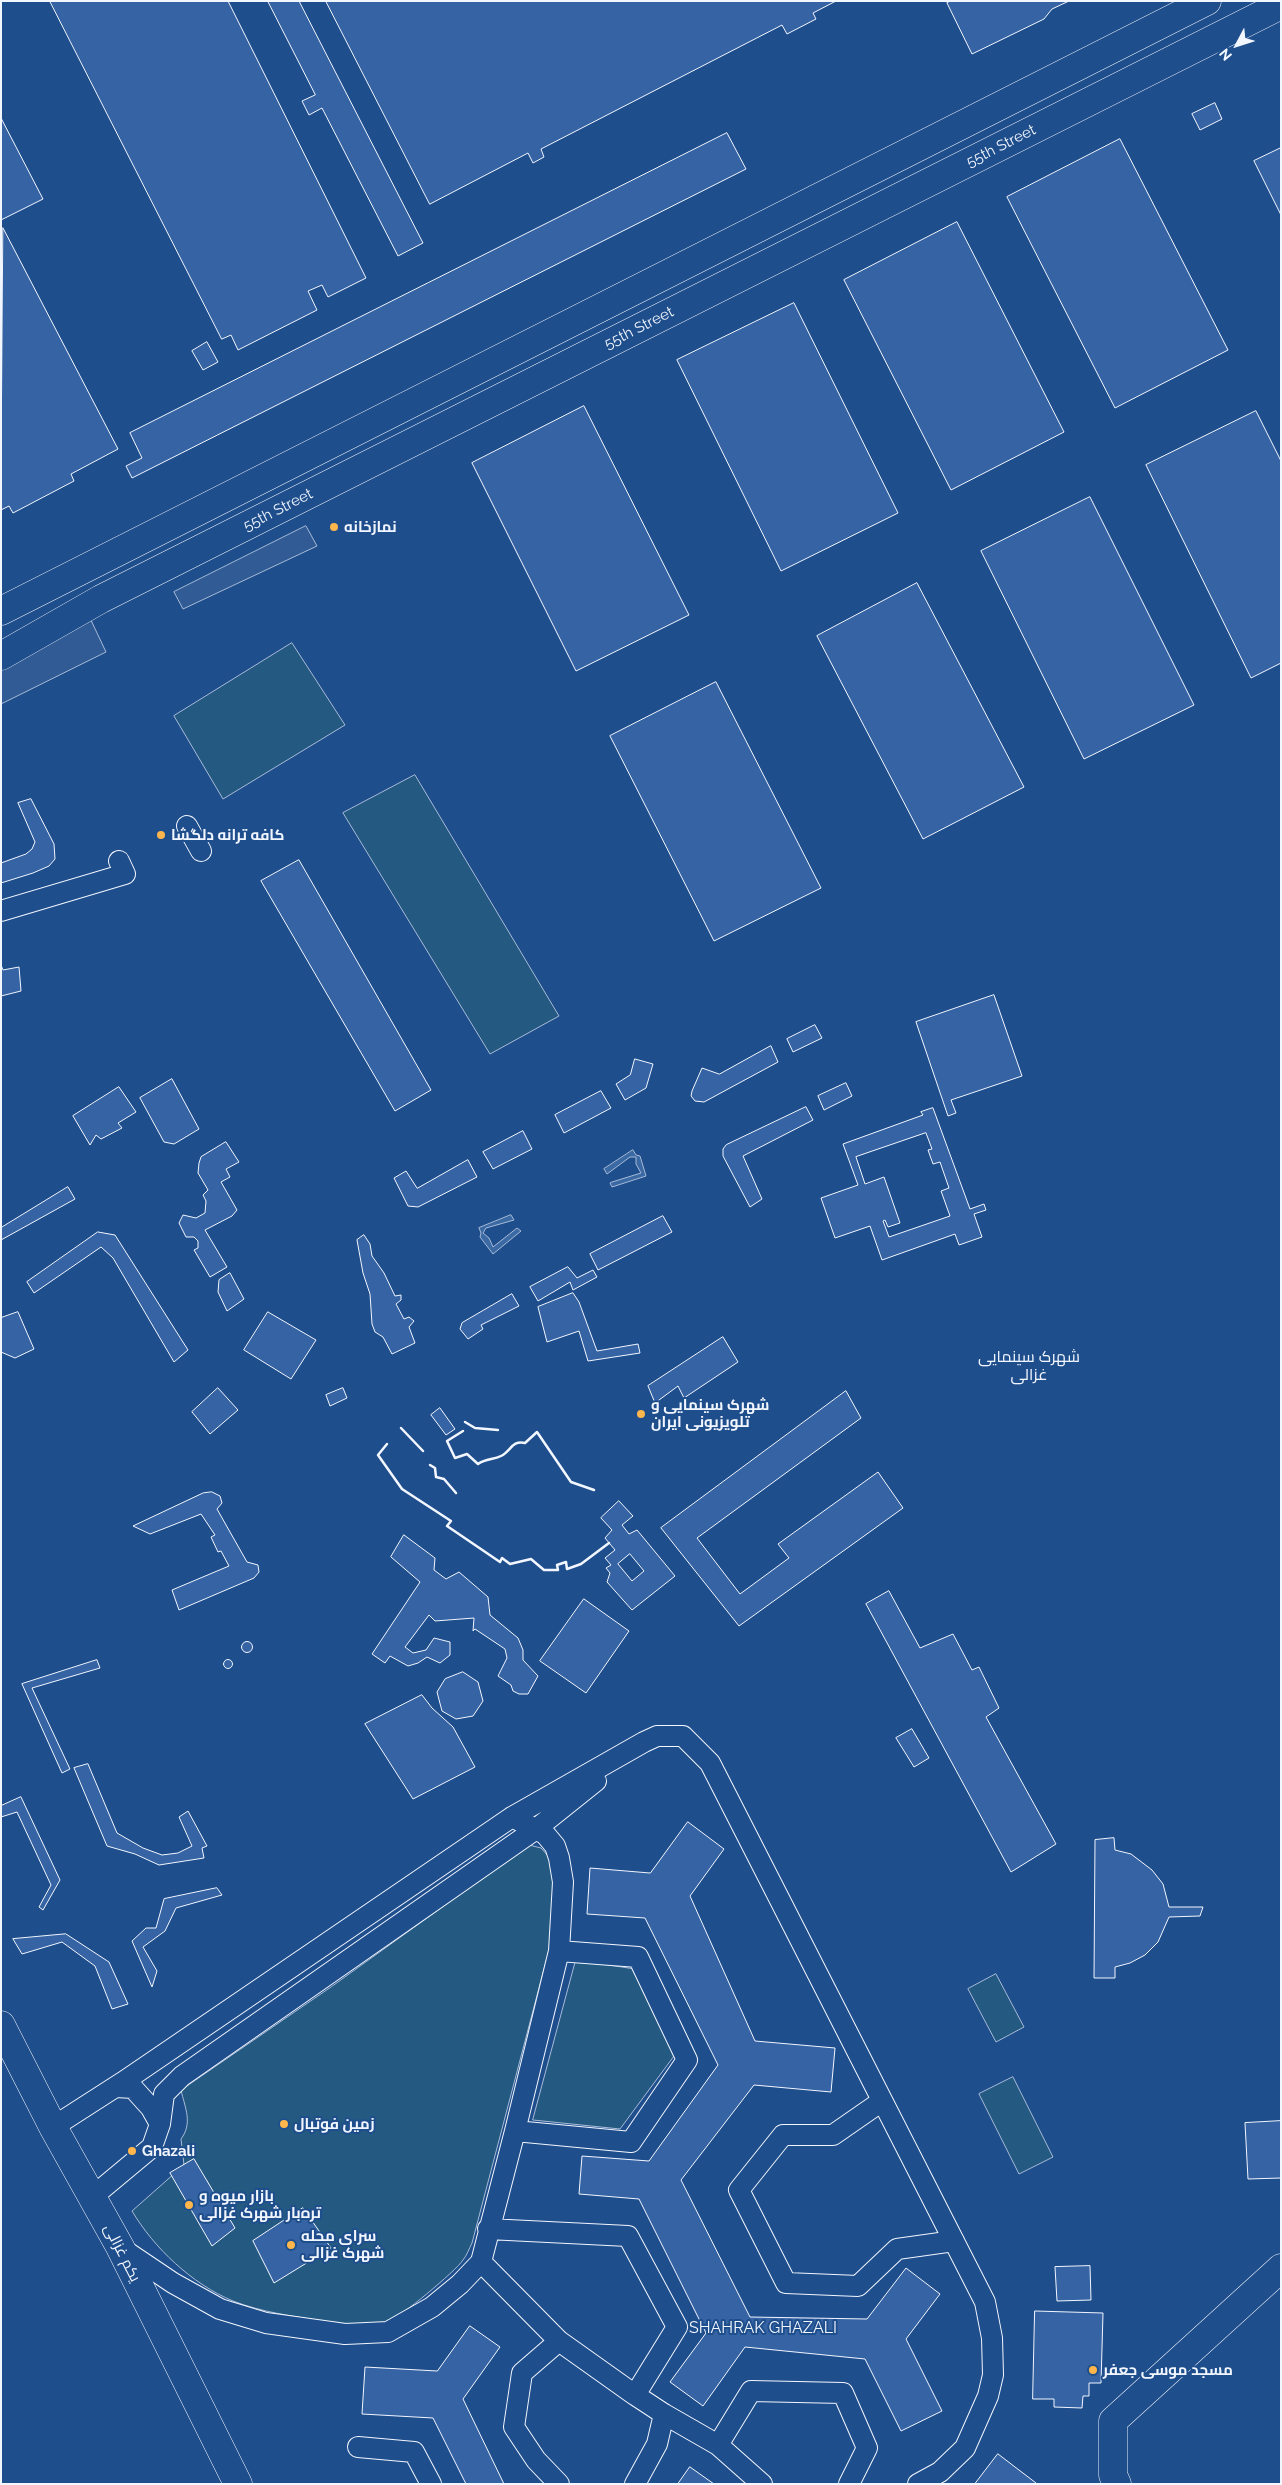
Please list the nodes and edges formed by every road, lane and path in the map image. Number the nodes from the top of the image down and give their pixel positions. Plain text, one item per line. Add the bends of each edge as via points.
1 (1207, 1) edge
2 (1262, 8) edge
3 (86, 569) junction
4 (101, 599) junction
5 (1, 611) edge
6 (1, 656) edge
7 (187, 826) dead end
8 (201, 851) dead end
9 (119, 860) dead end
10 (1, 911) edge
11 (644, 1742) junction
12 (512, 1817) junction
13 (536, 1829) junction
14 (559, 1951) junction
15 (234, 2007) junction
16 (1, 2025) edge
17 (251, 2027) junction
18 (116, 2087) junction
19 (882, 2101) junction
20 (160, 2124) junction
21 (53, 2126) junction
22 (515, 2131) junction
23 (92, 2197) junction
24 (488, 2229) junction
25 (954, 2241) junction
26 (120, 2247) junction
27 (480, 2262) junction
28 (1281, 2268) edge
29 (559, 2341) junction
30 (636, 2395) junction
31 (664, 2414) junction
32 (718, 2445) junction
33 (358, 2447) dead end
34 (238, 2484) edge
35 (431, 2484) edge
36 (560, 2484) edge
37 (635, 2484) edge
38 (762, 2484) edge
39 (849, 2484) edge
40 (918, 2484) edge
41 (1117, 2484) edge

1 - 3 main road
2 - 4 main road, 55th Street
3 - 4 main road
3 - 5 main road
4 - 6 main road, 55th Street
7 - 8 street
9 - 10 street via 126,874
11 - 12 street
11 - 13 street
11 - 19 street via 657,1736 683,1736 710,1763
12 - 13 street
12 - 15 street
13 - 14 street via 545,1834 559,1858 563,1882
13 - 17 street
14 - 22 street
14 - 22 street via 638,1957 686,2060 631,2142
15 - 17 street
15 - 18 street
16 - 21 main road, یکم غزالی
17 - 20 street via 182,2076 164,2094
18 - 20 street via 134,2088
18 - 21 street
19 - 25 street
19 - 25 street via 833,2135 783,2135 739,2190 786,2283 858,2286 897,2249
20 - 23 street via 152,2147
21 - 23 main road, یکم غزالی
22 - 24 street
23 - 26 main road, یکم غزالی
24 - 27 street
24 - 30 street via 628,2236 677,2327
25 - 40 street via 985,2302 992,2338 993,2375 988,2396 965,2448 940,2472
26 - 27 street via 173,2283 220,2309 266,2323 345,2334 388,2332 432,2307
26 - 34 main road, یکم غزالی
27 - 29 street
28 - 41 main road via 1113,2421 1113,2475
29 - 30 street
29 - 36 street via 522,2373 514,2427 536,2460
30 - 31 street
31 - 32 street
31 - 37 street via 657,2444
32 - 38 street
32 - 39 street via 751,2391 843,2393 867,2448
33 - 35 street via 414,2452

